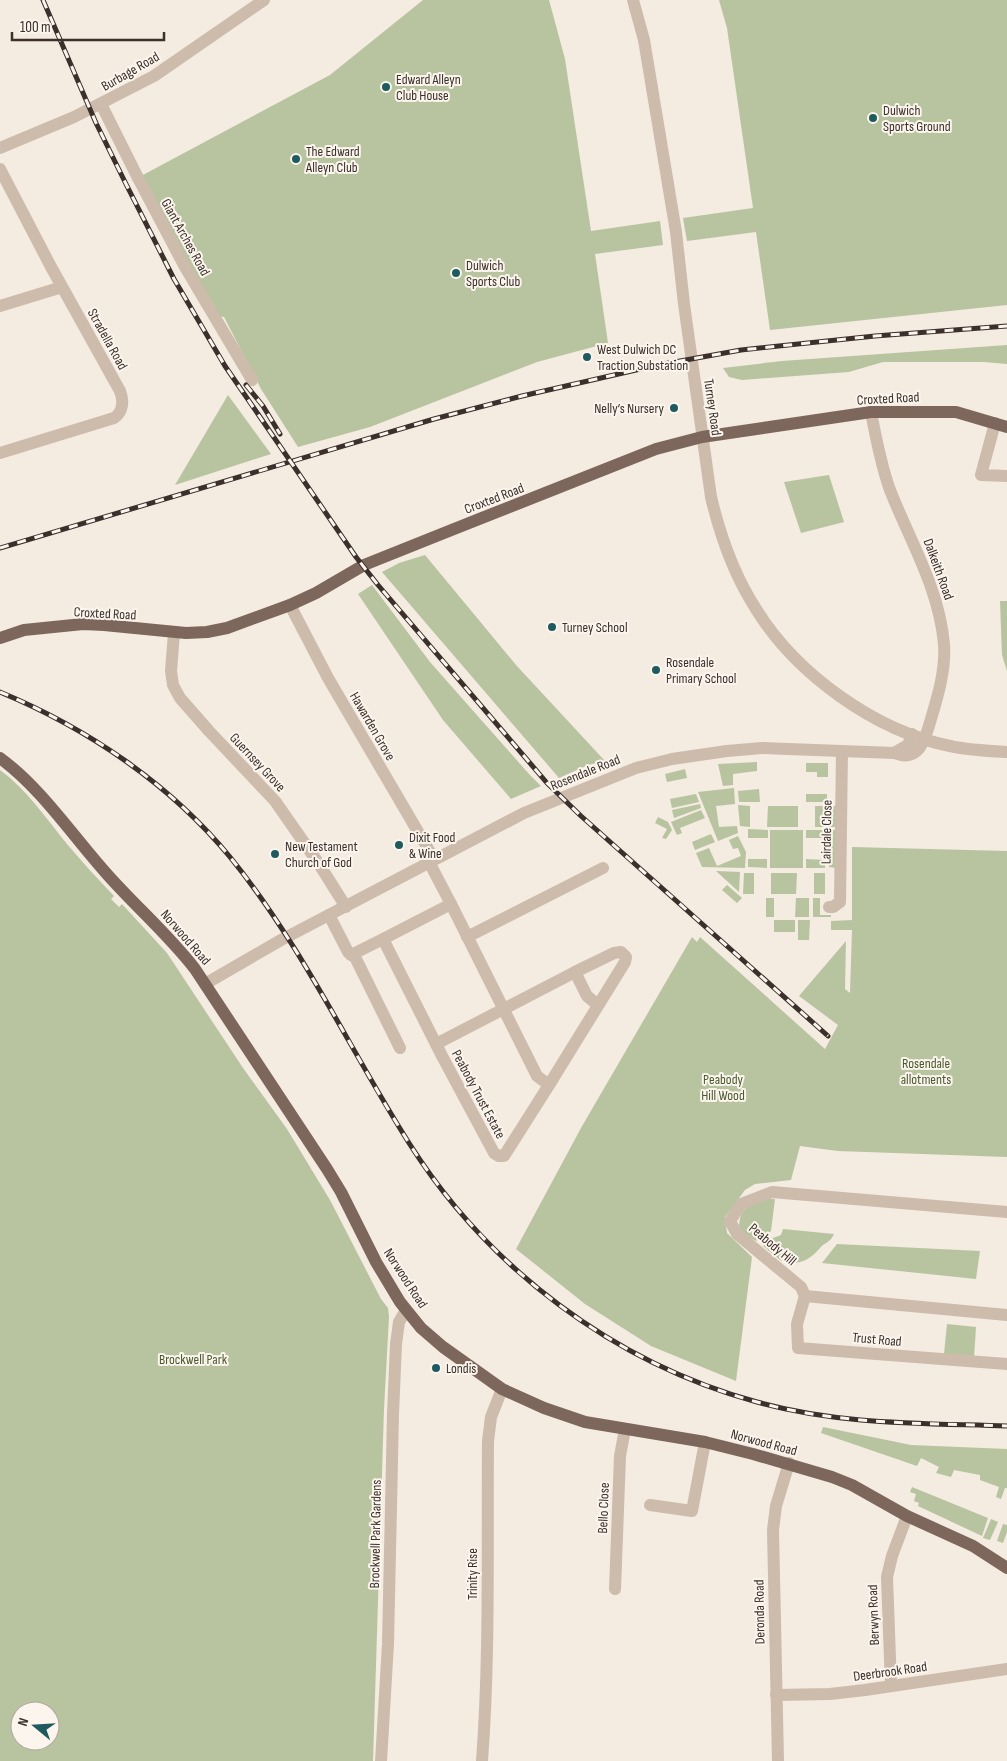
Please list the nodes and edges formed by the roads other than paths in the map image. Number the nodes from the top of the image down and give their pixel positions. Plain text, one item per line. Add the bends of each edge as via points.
1 (264, 0) edge
2 (633, 0) edge
3 (101, 104) junction
4 (0, 148) edge
5 (0, 169) edge
6 (62, 287) junction
7 (0, 306) edge
8 (252, 380) dead end
9 (871, 412) junction
10 (995, 423) junction
11 (1007, 428) edge
12 (702, 437) junction
13 (0, 453) edge
14 (1007, 476) edge
15 (290, 605) junction
16 (174, 633) junction
17 (0, 638) edge
18 (912, 734) junction
19 (924, 739) junction
20 (842, 751) junction
21 (1007, 752) edge
22 (894, 753) junction
23 (0, 758) edge
24 (432, 861) junction
25 (603, 868) dead end
26 (451, 904) junction
27 (346, 907) junction
28 (829, 907) dead end
29 (329, 915) junction
30 (467, 937) junction
31 (383, 938) junction
32 (351, 955) junction
33 (575, 972) junction
34 (205, 984) junction
35 (598, 1005) junction
36 (504, 1008) junction
37 (436, 1044) junction
38 (400, 1048) dead end
39 (549, 1085) junction
40 (1007, 1212) edge
41 (805, 1296) junction
42 (1007, 1305) edge
43 (406, 1310) junction
44 (994, 1314) junction
45 (1007, 1315) edge
46 (1007, 1364) edge
47 (502, 1388) junction
48 (625, 1429) junction
49 (705, 1442) junction
50 (789, 1464) junction
51 (650, 1504) dead end
52 (907, 1516) junction
53 (1007, 1568) edge
54 (615, 1589) dead end
55 (1007, 1669) edge
56 (891, 1686) junction
57 (776, 1695) junction
58 (382, 1761) edge
59 (482, 1761) edge
60 (778, 1761) edge

1 - 3 street, Burbage Road via 154,76
2 - 12 street, Turney Road via 644,40 676,232
3 - 4 street, Burbage Road
3 - 8 street, Giant Arches Road via 185,266
5 - 6 street, Stradella Road
6 - 7 street
6 - 13 street, Stradella Road via 120,391 120,413 114,418
9 - 10 main road, Croxted Road via 956,412
9 - 12 main road, Croxted Road
9 - 19 street, Dalkeith Road via 882,468 930,583 940,617 944,644 942,675
10 - 11 main road, Croxted Road
10 - 14 street via 975,474
12 - 15 main road, Croxted Road via 656,449 364,566
12 - 18 street, Turney Road via 711,496 725,546 755,608 772,633 807,669 847,702
15 - 16 main road, Croxted Road via 217,630
15 - 24 street, Hawarden Grove
16 - 17 main road, Croxted Road via 83,624 24,630
16 - 27 street, Guernsey Grove via 171,671 180,698 275,801
18 - 19 street
18 - 22 street via 908,745
19 - 21 street via 950,746
19 - 22 street, Rosendale Road via 915,753 901,756
20 - 22 street, Rosendale Road
20 - 24 street, Rosendale Road via 762,748 658,762 524,813
20 - 28 street, Lairdale Close via 840,902
23 - 34 main road, Norwood Road via 28,782 108,876 175,944
24 - 26 street
24 - 27 street, Rosendale Road
25 - 30 street
26 - 30 street
26 - 31 street
27 - 29 street, Rosendale Road
29 - 32 street
29 - 34 street, Rosendale Road
30 - 36 street
31 - 32 street
31 - 37 street, Peabody Trust Estate
32 - 38 street
33 - 35 street via 587,996
33 - 35 street, Peabody Trust Estate via 616,952 625,955 625,962
33 - 36 street, Peabody Trust Estate
34 - 43 main road, Norwood Road via 327,1169 376,1262
35 - 39 street, Peabody Trust Estate
36 - 37 street, Peabody Trust Estate
36 - 39 street via 537,1076
37 - 39 street, Peabody Trust Estate via 494,1154 499,1156 506,1154
40 - 41 street, Peabody Hill via 772,1192 741,1204 730,1221 737,1234 801,1287
41 - 44 street
41 - 46 street, Trust Road via 797,1324 798,1348
42 - 44 street
43 - 47 main road, Norwood Road via 443,1347
43 - 58 street, Brockwell Park Gardens via 399,1322 392,1428
44 - 45 street
47 - 48 main road, Norwood Road via 585,1422
47 - 59 street, Trinity Rise via 491,1417 488,1440
48 - 49 main road, Norwood Road
48 - 54 street, Bello Close via 620,1456
49 - 50 main road, Norwood Road
49 - 51 street via 692,1511
50 - 52 main road, Norwood Road via 852,1485
50 - 57 street, Deronda Road via 776,1506 773,1530
52 - 53 main road, Norwood Road via 973,1546
52 - 56 street, Berwyn Road via 887,1577
55 - 56 street, Deerbrook Road
56 - 57 street, Deerbrook Road via 830,1694
57 - 60 street, Deronda Road

